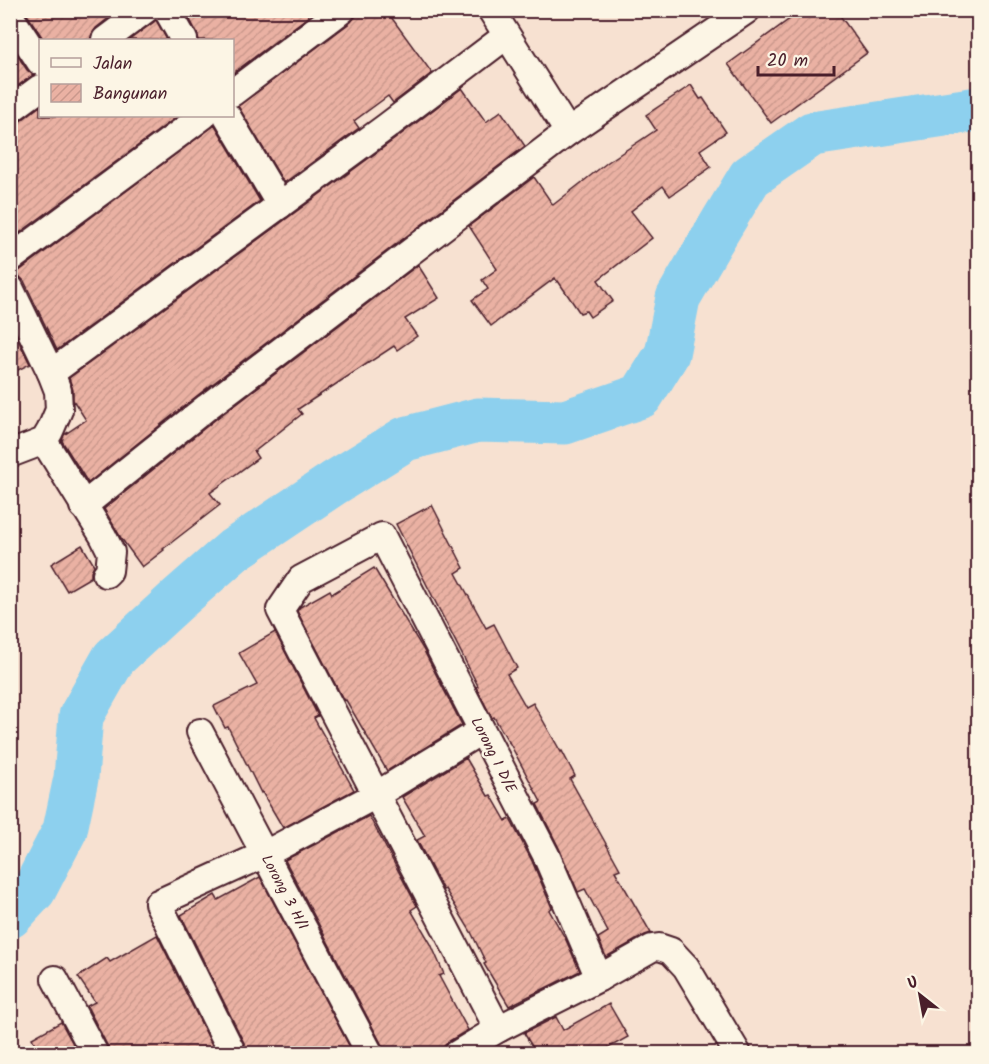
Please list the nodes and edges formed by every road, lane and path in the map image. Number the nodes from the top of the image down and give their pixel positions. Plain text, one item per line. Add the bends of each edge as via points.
1 (145, 10) edge
2 (167, 10) edge
3 (342, 10) edge
4 (491, 10) edge
5 (747, 10) edge
6 (10, 16) edge
7 (506, 36) junction
8 (106, 39) edge
9 (183, 39) edge
10 (39, 60) edge
11 (39, 89) edge
12 (234, 91) edge
13 (10, 110) edge
14 (202, 117) edge
15 (228, 117) edge
16 (568, 132) junction
17 (280, 205) junction
18 (10, 259) edge
19 (10, 288) edge
20 (51, 373) junction
21 (44, 441) junction
22 (10, 454) edge
23 (83, 506) junction
24 (106, 574) dead end
25 (481, 730) junction
26 (200, 732) dead end
27 (376, 795) junction
28 (265, 854) junction
29 (599, 978) junction
30 (55, 979) dead end
31 (498, 1029) junction
32 (95, 1053) edge
33 (233, 1053) edge
34 (370, 1053) edge
35 (456, 1053) edge
36 (738, 1053) edge

1 - 8 street
2 - 9 street
3 - 12 street
4 - 7 street
5 - 16 street
6 - 10 street
7 - 16 street
7 - 17 street
11 - 13 street
14 - 18 street
15 - 17 street
16 - 23 street
17 - 20 street
19 - 20 street
20 - 21 street via 58,391 59,410
21 - 22 street
21 - 23 street
23 - 24 street via 111,552
25 - 27 street
25 - 27 street, Lorong 1 D/E via 382,536 301,579 280,610
25 - 29 street, Lorong 1 D/E via 546,855
26 - 28 street, Lorong 3 H/I
27 - 28 street
27 - 31 street
28 - 33 street via 158,903
28 - 34 street, Lorong 3 H/I
29 - 31 street
29 - 36 street via 652,948 671,951 686,968
30 - 32 street
31 - 35 street

